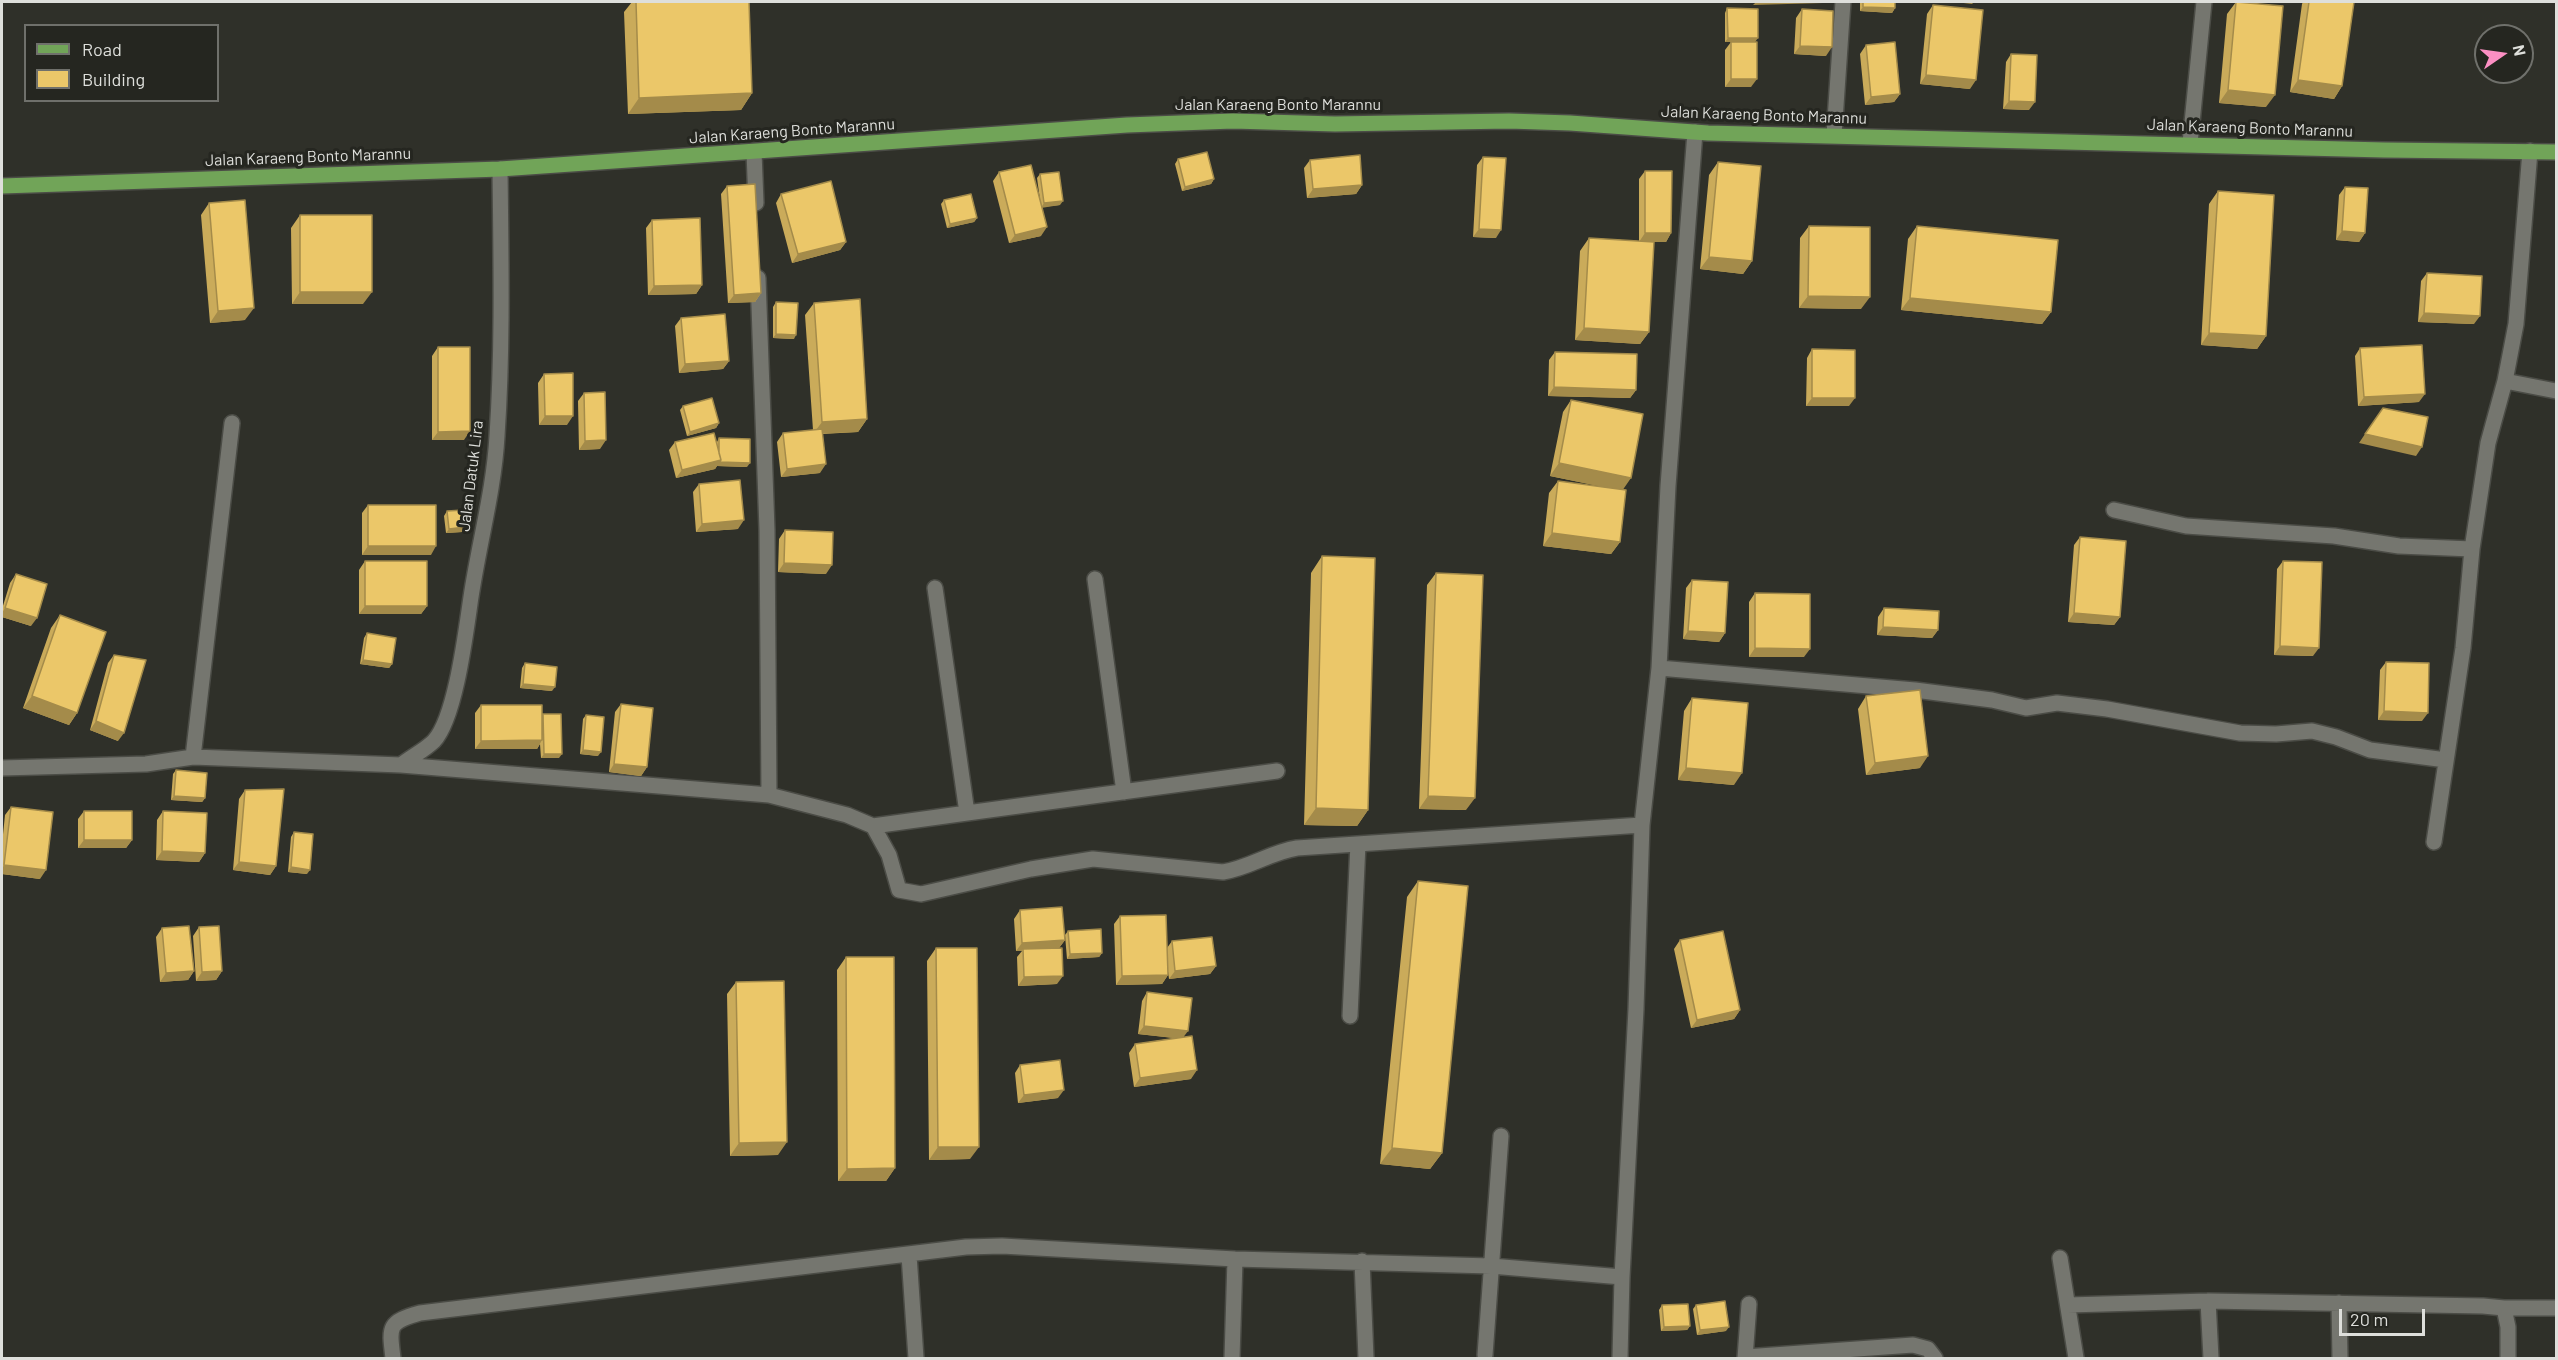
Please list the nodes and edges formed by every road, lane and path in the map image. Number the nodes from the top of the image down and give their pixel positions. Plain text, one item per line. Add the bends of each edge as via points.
1 (1843, 2) edge
2 (2204, 2) edge
3 (1695, 132) junction
4 (1834, 135) junction
5 (2190, 143) junction
6 (2530, 151) junction
7 (754, 152) junction
8 (2556, 152) edge
9 (500, 169) junction
10 (2, 186) edge
11 (756, 222) edge
12 (758, 268) edge
13 (2505, 381) junction
14 (2556, 391) edge
15 (232, 423) dead end
16 (2114, 510) dead end
17 (2472, 549) junction
18 (1095, 579) dead end
19 (935, 588) dead end
20 (1659, 668) junction
21 (193, 757) junction
22 (2446, 760) junction
23 (401, 765) junction
24 (2, 768) edge
25 (1278, 771) dead end
26 (1124, 792) junction
27 (770, 795) junction
28 (967, 813) junction
29 (1642, 825) junction
30 (873, 826) junction
31 (2434, 842) dead end
32 (1358, 844) junction
33 (1350, 1016) dead end
34 (1501, 1136) dead end
35 (909, 1255) junction
36 (2060, 1258) dead end
37 (1235, 1259) junction
38 (1362, 1261) junction
39 (1491, 1266) junction
40 (1622, 1277) junction
41 (2208, 1301) junction
42 (2339, 1303) junction
43 (1749, 1304) dead end
44 (2068, 1305) junction
45 (2504, 1308) junction
46 (2556, 1308) edge
47 (1485, 1355) dead end
48 (1745, 1358) edge
49 (393, 1359) edge
50 (916, 1359) edge
51 (1232, 1359) edge
52 (1366, 1359) edge
53 (1620, 1359) edge
54 (1935, 1359) edge
55 (2076, 1359) edge
56 (2211, 1359) edge
57 (2340, 1359) edge
58 (2508, 1359) edge

1 - 4 street
2 - 5 street
3 - 4 main road, Jalan Karaeng Bonto Marannu
3 - 7 main road, Jalan Karaeng Bonto Marannu via 1509,121 1233,121
3 - 20 street via 1668,486
4 - 5 main road, Jalan Karaeng Bonto Marannu
5 - 6 main road, Jalan Karaeng Bonto Marannu
6 - 8 main road, Jalan Karaeng Bonto Marannu
6 - 13 street via 2516,324
7 - 9 main road, Jalan Karaeng Bonto Marannu
7 - 11 street
9 - 10 main road, Jalan Karaeng Bonto Marannu
9 - 23 street, Jalan Datuk Lira via 497,438 463,654 442,727 434,741
12 - 27 street via 767,530
13 - 14 street
13 - 17 street via 2488,443
15 - 21 street
16 - 17 street via 2186,526
17 - 22 street via 2463,648
18 - 26 street
19 - 28 street
20 - 22 street via 1915,690 2026,708 2057,703 2240,733 2312,732 2370,750
20 - 29 street
21 - 23 street
21 - 24 street via 146,764
22 - 31 street
23 - 27 street
25 - 26 street
26 - 28 street
27 - 30 street via 847,815
28 - 30 street
29 - 32 street
29 - 40 street
30 - 32 street via 889,855 899,890 921,894 1093,859 1223,872 1283,850
32 - 33 street
34 - 39 street
35 - 37 street via 1002,1246
35 - 49 street via 420,1313 393,1324
35 - 50 street
36 - 44 street
37 - 38 street
37 - 51 street
38 - 39 street
38 - 52 street
39 - 40 street
39 - 47 street
40 - 53 street
41 - 42 street
41 - 44 street
41 - 56 street
42 - 45 street
42 - 57 street
43 - 48 street
44 - 55 street
45 - 46 street
45 - 58 street
48 - 54 street via 1913,1345 1928,1349

